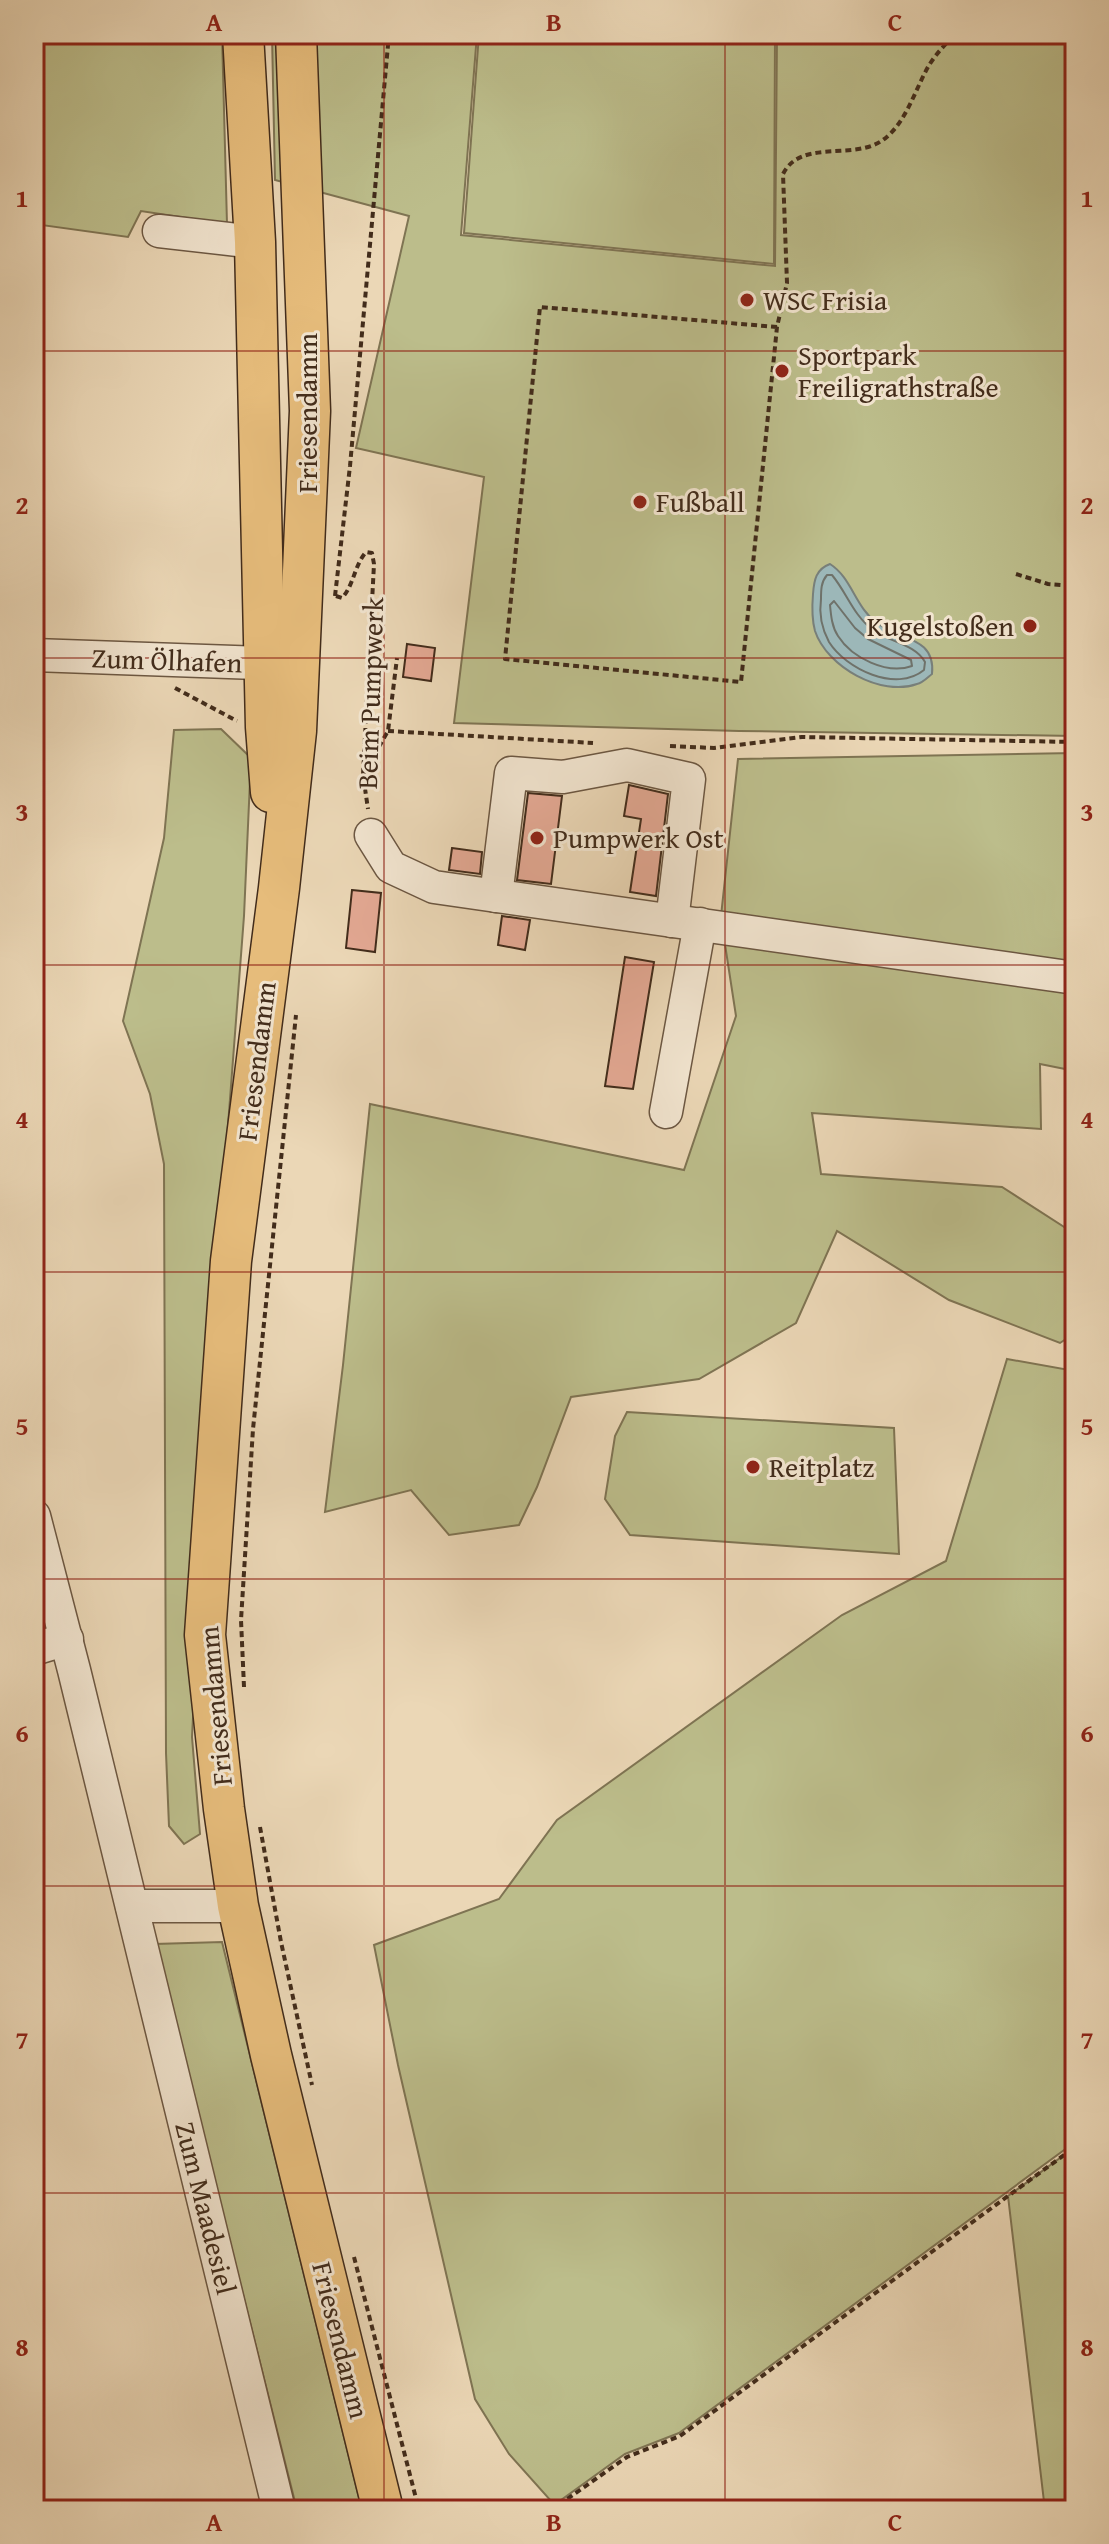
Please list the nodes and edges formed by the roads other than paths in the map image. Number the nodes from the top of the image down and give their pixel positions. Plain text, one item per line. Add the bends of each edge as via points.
1 (243, 34) edge
2 (296, 34) edge
3 (159, 231) dead end
4 (255, 242) junction
5 (34, 655) edge
6 (282, 664) junction
7 (371, 835) road end
8 (279, 888) junction
9 (496, 896) junction
10 (686, 922) junction
11 (1075, 978) edge
12 (666, 1112) dead end
13 (34, 1516) edge
14 (67, 1639) junction
15 (34, 1649) edge
16 (132, 1906) junction
17 (238, 1906) junction
18 (279, 2510) edge
19 (383, 2510) edge

1 - 4 main road, Friesendamm
2 - 6 main road, Friesendamm via 310,411
3 - 4 street
4 - 6 main road, Friesendamm
5 - 6 street, Zum Ölhafen
6 - 8 main road, Friesendamm via 296,731
6 - 8 main road, Friesendamm via 266,727
7 - 9 street via 391,867 434,887
8 - 17 main road, Friesendamm via 231,1261 205,1635
9 - 10 street
9 - 10 street via 511,773 563,777 627,765 689,779
10 - 11 street
10 - 12 street
13 - 14 street, Zum Maadesiel
14 - 15 street
14 - 16 street, Zum Maadesiel
16 - 17 street
16 - 18 street, Zum Maadesiel
17 - 19 main road, Friesendamm

